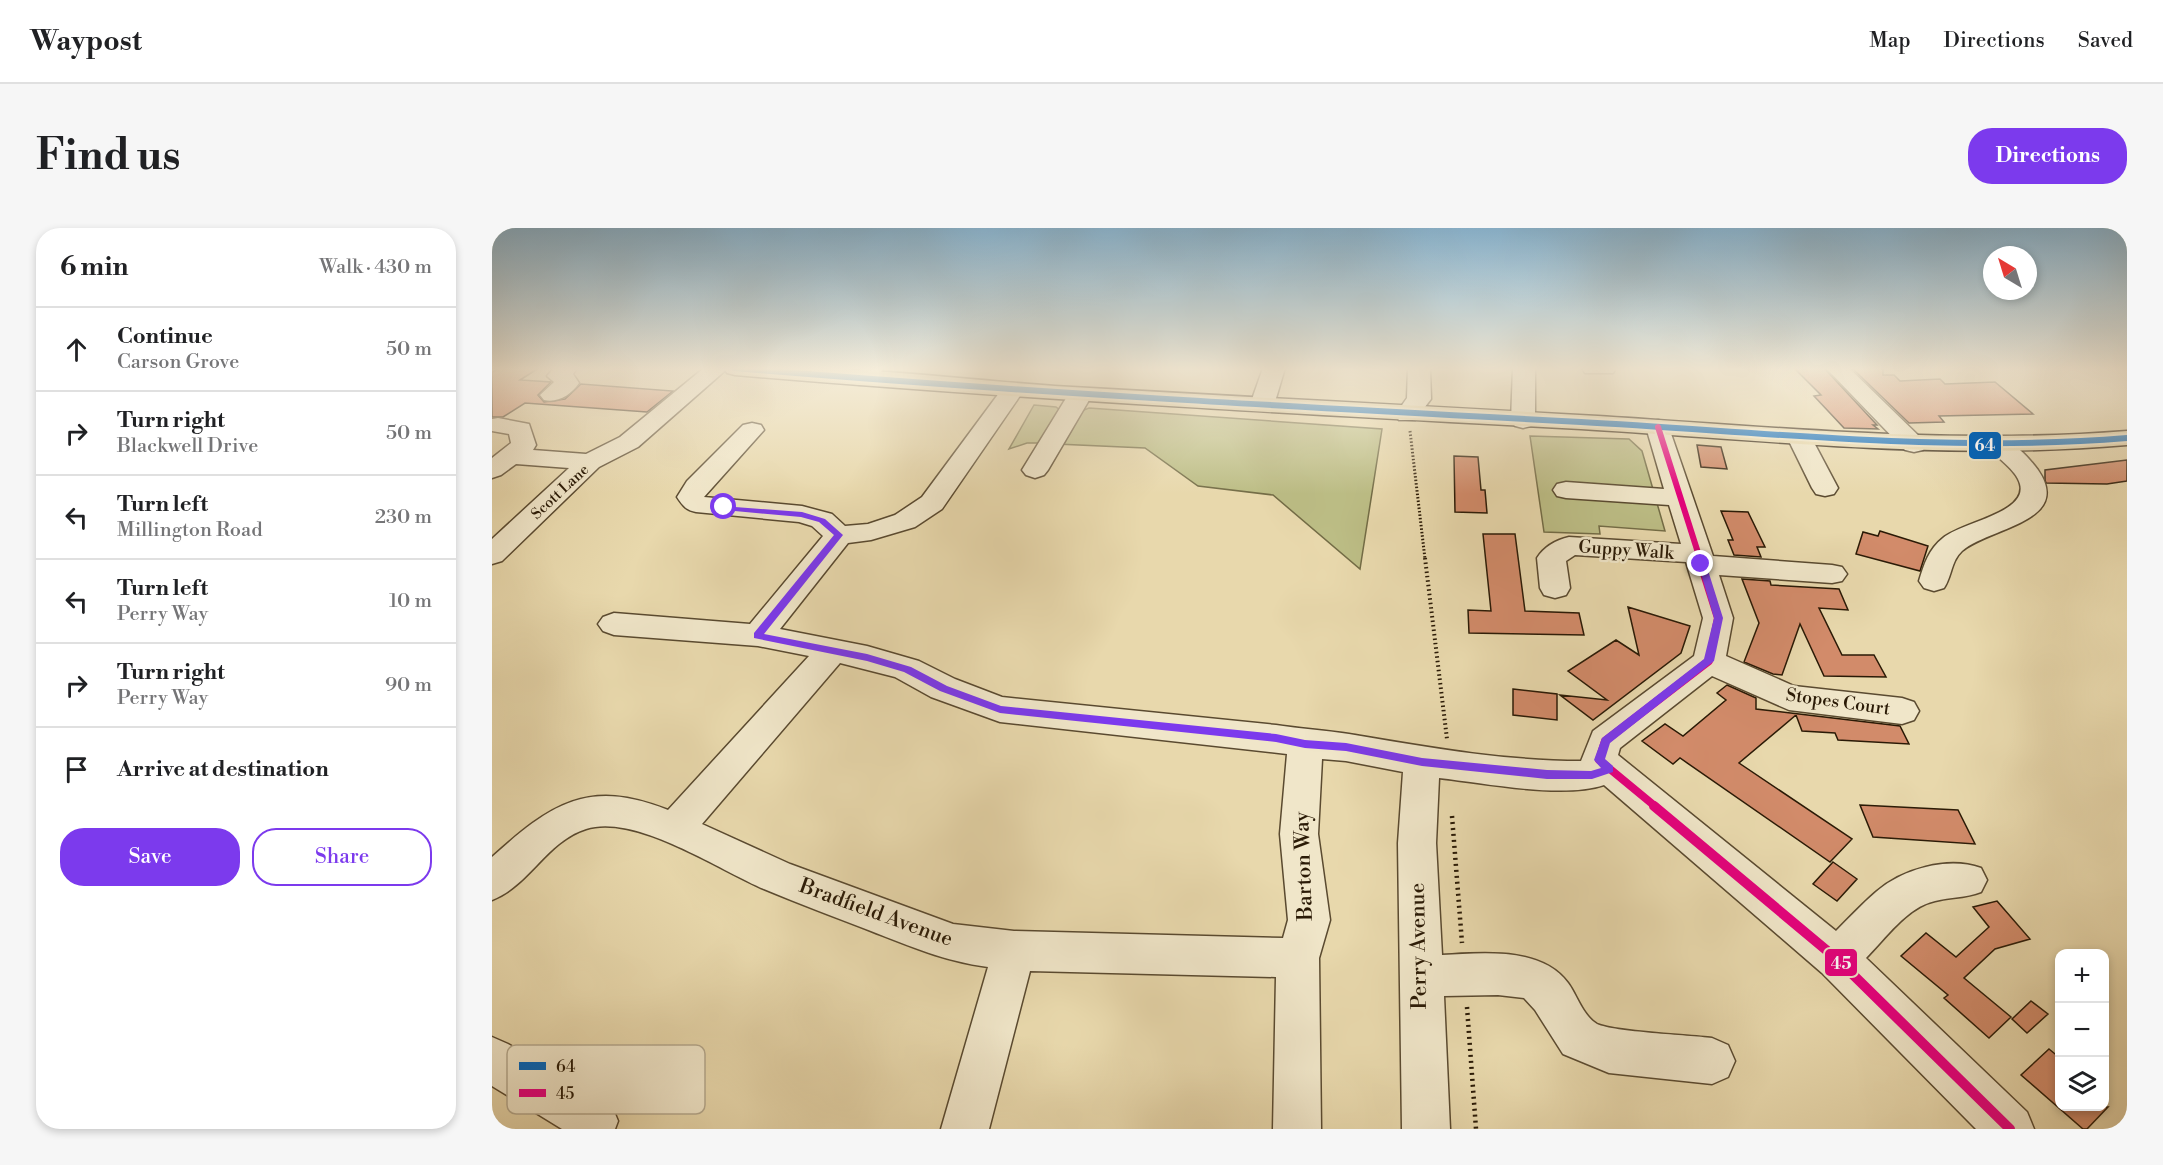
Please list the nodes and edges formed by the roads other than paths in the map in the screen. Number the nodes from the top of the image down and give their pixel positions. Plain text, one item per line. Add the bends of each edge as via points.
1 (667, 410) edge
2 (999, 410) edge
3 (1071, 410) edge
4 (1335, 410) edge
5 (1411, 410) edge
6 (1523, 410) edge
7 (1879, 410) edge
8 (1407, 415) junction
9 (1523, 420) junction
10 (498, 425) dead end
11 (1658, 427) junction
12 (752, 430) dead end
13 (1799, 437) junction
14 (2127, 438) edge
15 (1914, 445) junction
16 (2000, 446) junction
17 (590, 462) junction
18 (502, 463) edge
19 (1035, 470) dead end
20 (1825, 488) dead end
21 (1566, 490) dead end
22 (1681, 498) junction
23 (839, 535) junction
24 (494, 552) edge
25 (1700, 559) junction
26 (1832, 574) dead end
27 (1934, 581) dead end
28 (1555, 588) dead end
29 (614, 624) dead end
30 (758, 636) junction
31 (833, 650) junction
32 (1709, 661) junction
33 (1902, 711) dead end
34 (1305, 744) junction
35 (1422, 762) junction
36 (1609, 769) junction
37 (674, 829) junction
38 (1967, 880) dead end
39 (492, 882) edge
40 (1014, 951) junction
41 (1298, 958) junction
42 (1837, 959) junction
43 (1420, 976) junction
44 (492, 1060) edge
45 (1712, 1061) dead end
46 (507, 1069) edge
47 (1297, 1112) edge
48 (582, 1114) edge
49 (594, 1121) dead end
50 (965, 1129) edge
51 (1426, 1129) edge
52 (2010, 1129) edge

1 - 17 street, Scott Lane via 629,442
2 - 23 street via 932,502 905,521 871,532
3 - 19 street
4 - 8 main road
5 - 8 street
6 - 9 street
7 - 15 street
8 - 9 main road
9 - 11 main road
10 - 18 street via 520,429 524,438 524,445
11 - 13 main road
11 - 22 street
12 - 23 street via 690,497 696,504 802,514 822,520
13 - 15 main road
13 - 20 street
14 - 16 main road
15 - 16 main road
16 - 27 street via 2032,482 2035,491 2031,502 2009,519 1968,533 1955,543 1943,555
17 - 18 street
17 - 24 street, Scott Lane
21 - 22 street
22 - 25 street
23 - 30 street
25 - 26 street
25 - 28 street, Guppy Walk via 1569,546 1551,558
25 - 32 street via 1718,618
29 - 30 street
30 - 31 street
31 - 34 street via 907,669 1000,710
31 - 37 street
32 - 33 street, Stopes Court via 1789,698
32 - 36 street via 1605,741 1599,760
34 - 35 street via 1346,747
34 - 41 street, Barton Way via 1299,834 1309,920
35 - 36 street via 1547,774 1592,775
35 - 43 street, Perry Avenue via 1417,843
36 - 42 street
37 - 39 street, Bradfield Avenue via 638,814 579,814 546,832
37 - 40 street, Bradfield Avenue via 776,876 953,943
38 - 42 street via 1926,884 1892,903
40 - 41 street, Bradfield Avenue
40 - 50 street
41 - 47 street, Barton Way
42 - 52 street
43 - 45 street via 1520,975 1554,997 1579,1038 1593,1046
43 - 51 street, Perry Avenue
44 - 46 street
48 - 49 street

